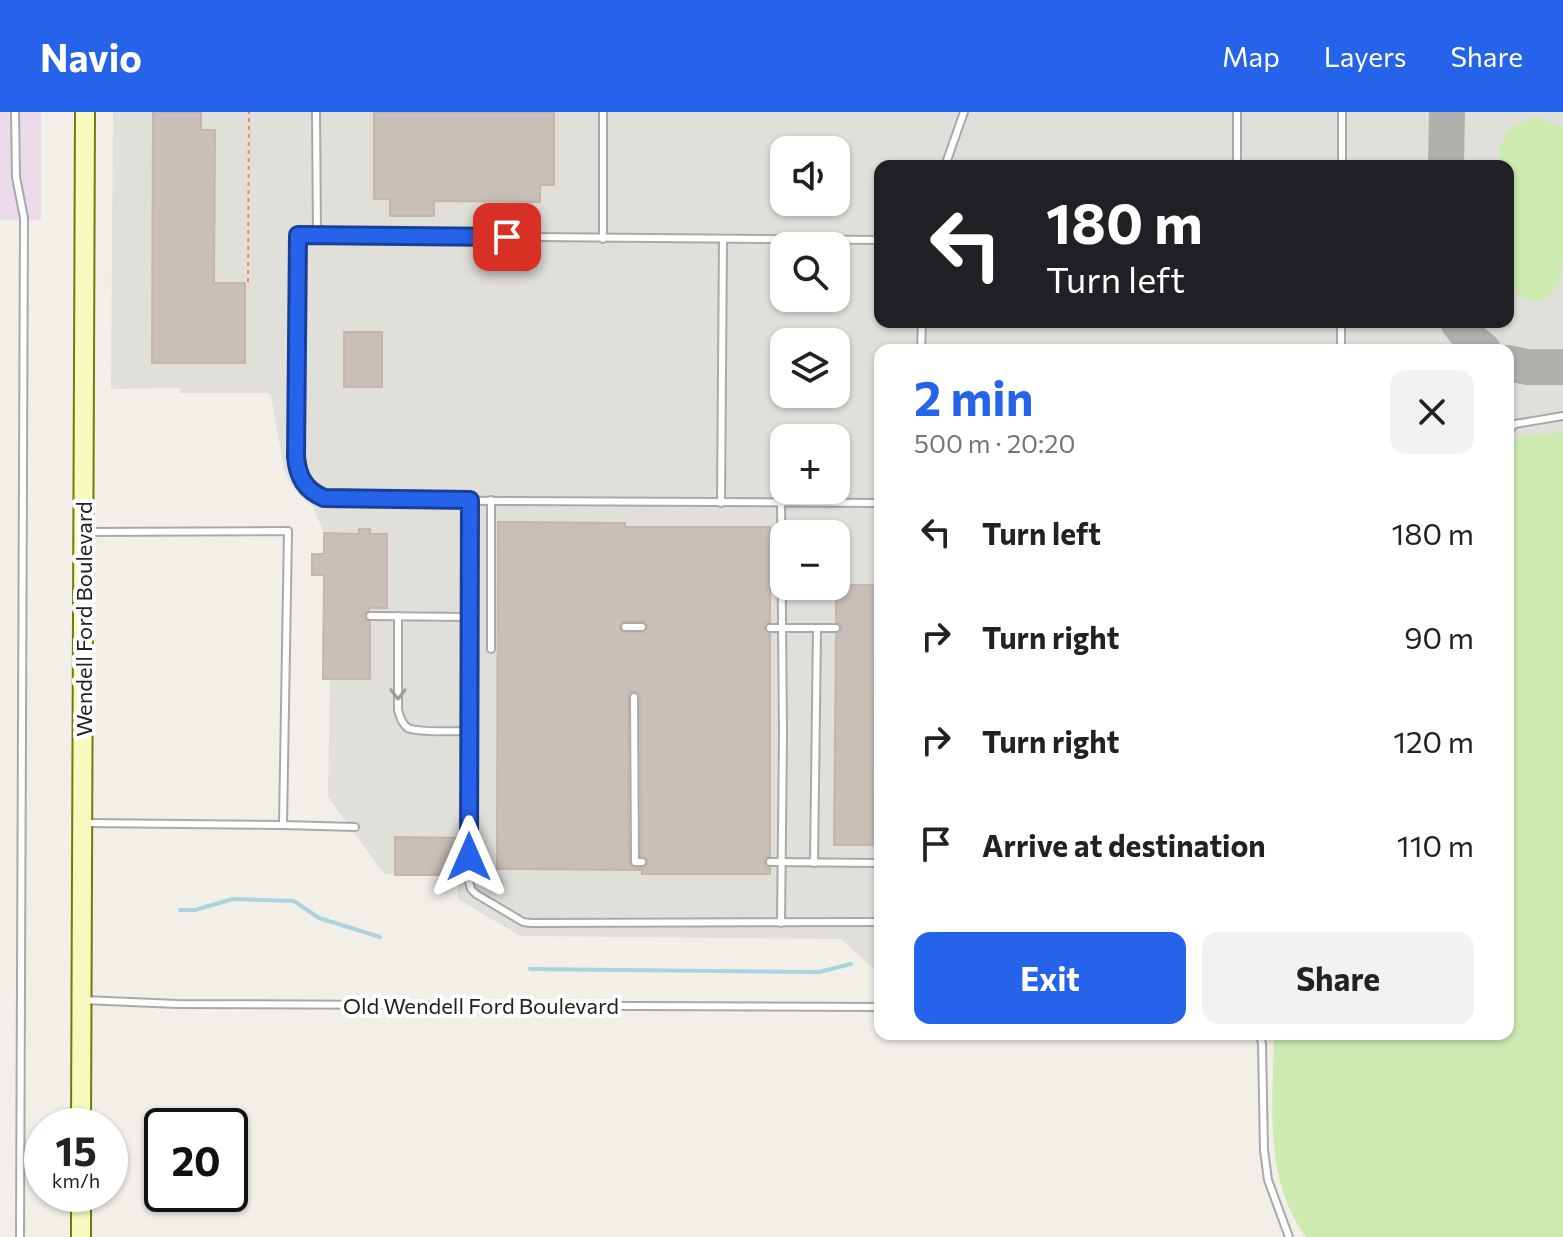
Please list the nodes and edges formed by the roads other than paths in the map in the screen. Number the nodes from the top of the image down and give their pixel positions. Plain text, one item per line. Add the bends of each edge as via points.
1 (15, 112) edge
2 (85, 112) edge
3 (316, 112) edge
4 (603, 112) edge
5 (964, 112) edge
6 (1237, 112) edge
7 (1342, 112) edge
8 (947, 160) edge
9 (1237, 160) edge
10 (1342, 160) edge
11 (317, 235) junction
12 (603, 239) junction
13 (723, 239) junction
14 (874, 240) edge
15 (1563, 416) edge
16 (1514, 425) edge
17 (470, 500) junction
18 (491, 500) junction
19 (770, 502) edge
20 (721, 503) junction
21 (850, 503) edge
22 (874, 503) edge
23 (781, 504) edge
24 (83, 532) junction
25 (370, 616) dead end
26 (398, 616) junction
27 (470, 617) junction
28 (625, 627) dead end
29 (642, 627) dead end
30 (770, 628) dead end
31 (782, 628) junction
32 (817, 628) junction
33 (836, 628) dead end
34 (491, 649) dead end
35 (634, 697) dead end
36 (470, 731) junction
37 (83, 823) junction
38 (283, 825) junction
39 (355, 827) dead end
40 (642, 862) dead end
41 (770, 862) dead end
42 (781, 862) junction
43 (814, 863) junction
44 (874, 863) edge
45 (874, 922) edge
46 (781, 923) junction
47 (82, 1000) junction
48 (874, 1007) edge
49 (1261, 1040) edge
50 (81, 1108) edge
51 (81, 1212) edge
52 (20, 1237) edge
53 (81, 1237) edge
54 (1289, 1237) edge

1 - 52 lane via 16,177 24,218
2 - 24 street, Wendell Ford Boulevard
3 - 11 lane
4 - 12 lane
5 - 8 lane
6 - 9 lane
7 - 10 lane
11 - 12 lane
11 - 17 lane via 298,235 300,478 324,498
12 - 13 lane
13 - 14 lane
13 - 20 lane
15 - 16 lane
17 - 18 lane
17 - 27 lane
18 - 20 lane
18 - 34 lane
19 - 20 lane
21 - 22 lane
23 - 31 lane
24 - 37 street, Wendell Ford Boulevard
24 - 38 lane via 288,531
25 - 26 lane
26 - 27 lane
26 -> 36 lane via 401,720 416,730
27 - 36 lane
28 - 29 lane
30 - 31 lane
31 - 32 lane
31 - 42 lane
32 - 33 lane
32 - 43 lane
35 - 40 lane via 635,862
36 - 46 lane via 469,881 476,894 531,923
37 - 38 lane
37 - 47 street, Wendell Ford Boulevard
38 - 39 lane
41 - 42 lane
42 - 43 lane
42 - 46 lane
43 - 44 lane
45 - 46 lane
47 - 48 lane, Old Wendell Ford Boulevard
47 - 50 street, Wendell Ford Boulevard
49 - 54 lane via 1268,1180
51 - 53 street

